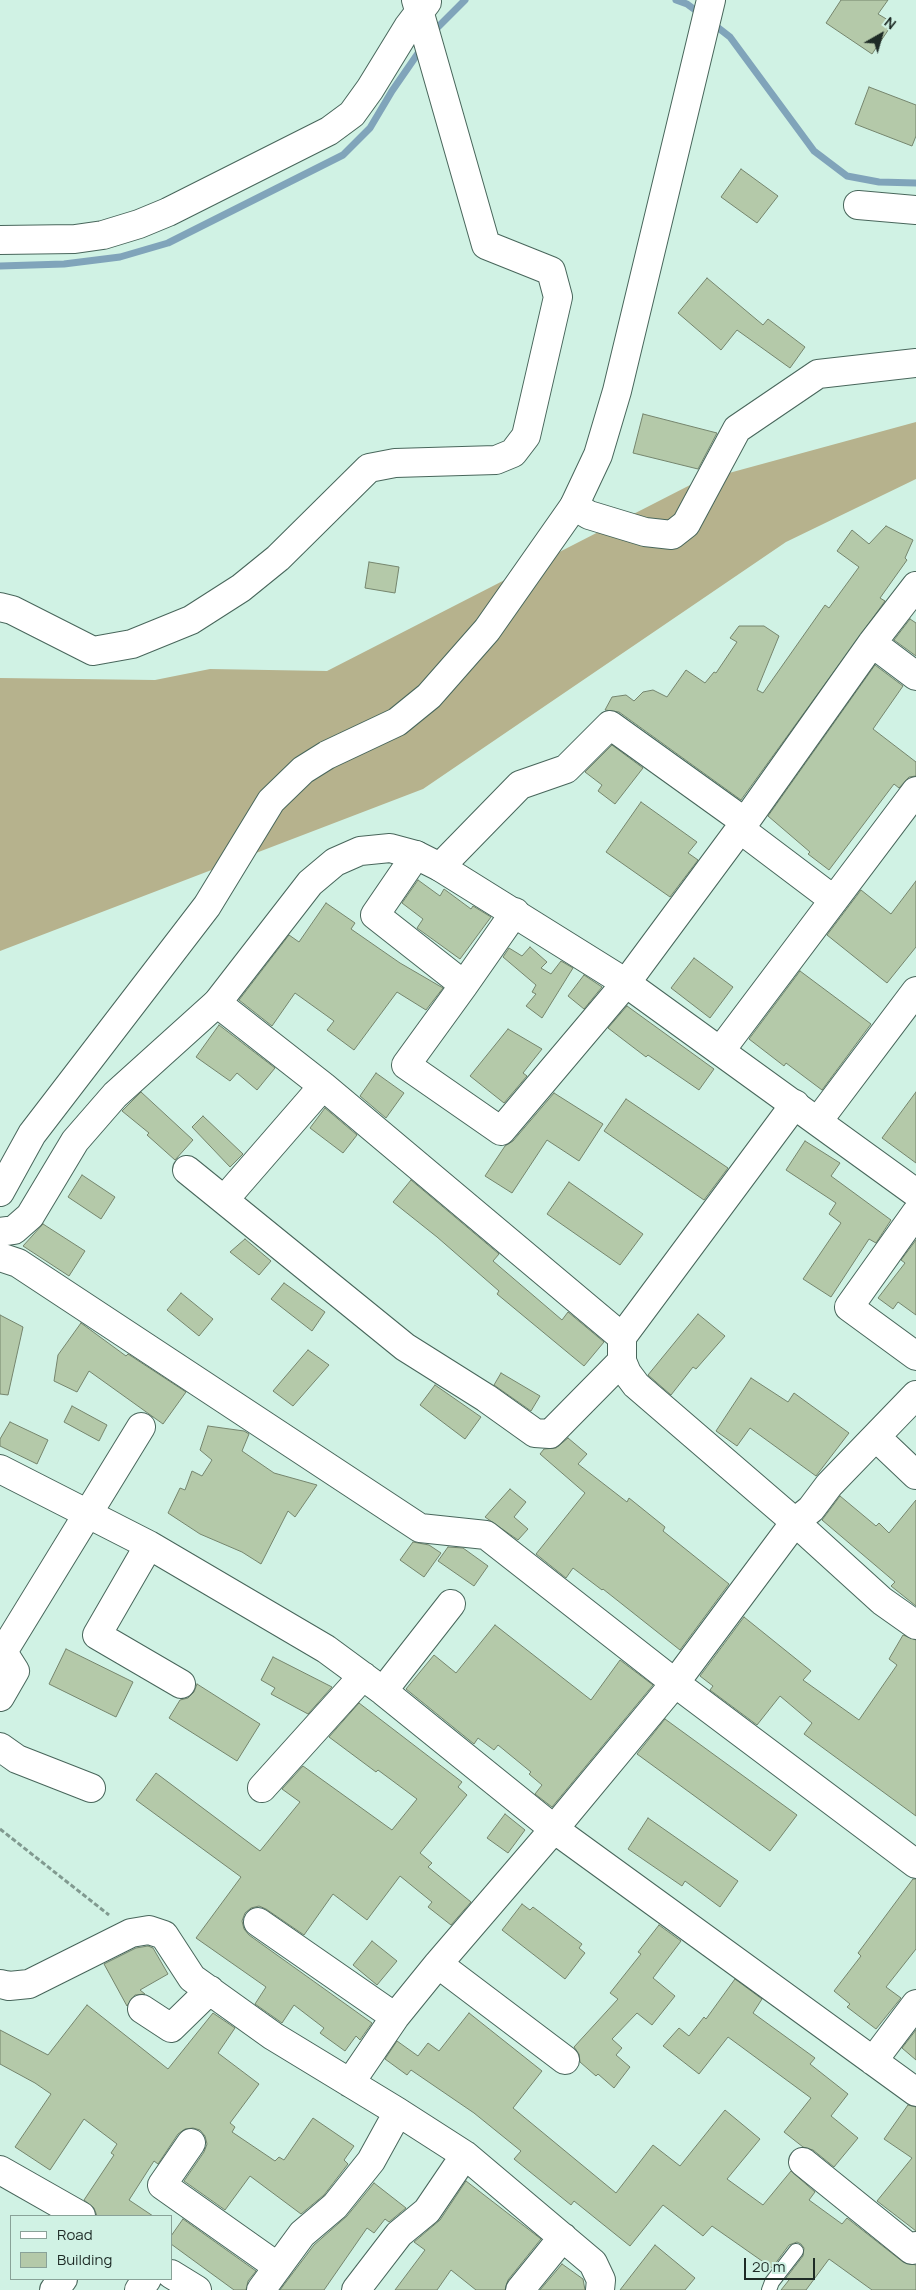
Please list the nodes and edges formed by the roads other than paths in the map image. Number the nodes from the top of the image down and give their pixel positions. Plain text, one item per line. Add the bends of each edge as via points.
1 (711, 0) edge
2 (421, 9) edge
3 (858, 205) dead end
4 (916, 210) edge
5 (0, 240) edge
6 (916, 363) edge
7 (574, 506) junction
8 (916, 586) edge
9 (0, 607) edge
10 (872, 643) junction
11 (916, 676) edge
12 (916, 791) edge
13 (742, 826) junction
14 (428, 861) junction
15 (834, 900) junction
16 (515, 912) junction
17 (626, 983) junction
18 (464, 985) junction
19 (916, 991) edge
20 (217, 1003) junction
21 (721, 1050) junction
22 (324, 1086) junction
23 (795, 1104) junction
24 (818, 1121) junction
25 (187, 1170) dead end
26 (0, 1192) edge
27 (916, 1193) edge
28 (224, 1200) junction
29 (916, 1213) edge
30 (0, 1232) edge
31 (0, 1257) edge
32 (622, 1349) junction
33 (916, 1356) edge
34 (916, 1395) edge
35 (142, 1427) dead end
36 (877, 1438) junction
37 (0, 1469) edge
38 (916, 1475) edge
39 (89, 1513) junction
40 (795, 1522) junction
41 (150, 1545) junction
42 (451, 1604) dead end
43 (916, 1625) edge
44 (373, 1683) junction
45 (675, 1683) junction
46 (181, 1684) dead end
47 (0, 1697) edge
48 (0, 1747) edge
49 (91, 1788) dead end
50 (262, 1788) dead end
51 (554, 1830) junction
52 (916, 1864) edge
53 (258, 1922) dead end
54 (438, 1964) junction
55 (0, 1984) edge
56 (210, 1990) junction
57 (916, 2004) edge
58 (142, 2009) dead end
59 (395, 2017) junction
60 (565, 2060) dead end
61 (873, 2061) junction
62 (350, 2083) junction
63 (916, 2092) edge
64 (398, 2112) junction
65 (191, 2143) dead end
66 (465, 2155) junction
67 (803, 2162) dead end
68 (0, 2170) edge
69 (79, 2215) edge
70 (563, 2237) junction
71 (916, 2246) edge
72 (796, 2251) dead end
73 (278, 2267) junction
74 (172, 2275) edge
75 (62, 2280) edge
76 (54, 2290) edge
77 (197, 2290) edge
78 (261, 2290) edge
79 (356, 2290) edge
80 (520, 2290) edge
81 (600, 2290) edge
82 (769, 2290) edge

1 - 7 street via 617,391 598,455
2 - 5 street via 352,114 330,131 139,224 75,239
2 - 9 street via 486,245 551,271 558,297 526,436 513,454 496,460 395,463 369,468 278,558 241,588 191,620 132,644 93,651
3 - 4 street
6 - 7 street via 818,374 737,429 686,524 672,535 645,532 588,515
7 - 26 street via 487,630 429,696 397,722 303,770 271,801 207,906 32,1134
8 - 10 street
10 - 11 street
10 - 13 street
12 - 15 street
13 - 14 street via 610,725 566,769 520,785
13 - 15 street
13 - 17 street
14 - 16 street
14 - 18 street via 375,915
14 - 20 street via 390,848 360,851 335,862 310,883
15 - 21 street
16 - 17 street
16 - 18 street
17 - 18 street via 501,1131 406,1064
17 - 21 street
19 - 24 street
20 - 22 street
20 - 30 street via 115,1095 75,1141 30,1216 14,1230
21 - 23 street
22 - 28 street
22 - 32 street
23 - 24 street
23 - 32 street
24 - 27 street
25 - 28 street
28 - 32 street via 405,1347 534,1433 550,1434
29 - 33 street via 849,1307
31 - 45 street via 18,1263 420,1528 486,1535
32 - 40 street via 626,1373 636,1385
34 - 36 street
35 - 39 street
36 - 38 street
36 - 40 street
37 - 39 street
39 - 41 street
39 - 47 street via 3,1652 15,1671
40 - 43 street via 882,1601
40 - 45 street
41 - 44 street via 326,1649
41 - 46 street via 97,1635
42 - 44 street
44 - 50 street
44 - 51 street
45 - 51 street
45 - 52 street
48 - 49 street via 17,1759
51 - 54 street
51 - 61 street
53 - 59 street
54 - 59 street
54 - 60 street
55 - 56 street via 30,1984 131,1933 149,1930 164,1935 192,1978
56 - 58 street via 171,2028
56 - 62 street via 273,2036
57 - 61 street
59 - 62 street
61 - 63 street
62 - 64 street
64 - 66 street
64 - 73 street via 371,2161 335,2206 302,2234
65 - 73 street via 162,2185
66 - 70 street
66 - 79 street via 427,2211 399,2234
67 - 71 street via 912,2250
68 - 69 street
70 - 80 street
70 - 81 street via 593,2263 601,2280
72 - 82 lane
73 - 78 street
74 - 77 street
75 - 76 street

